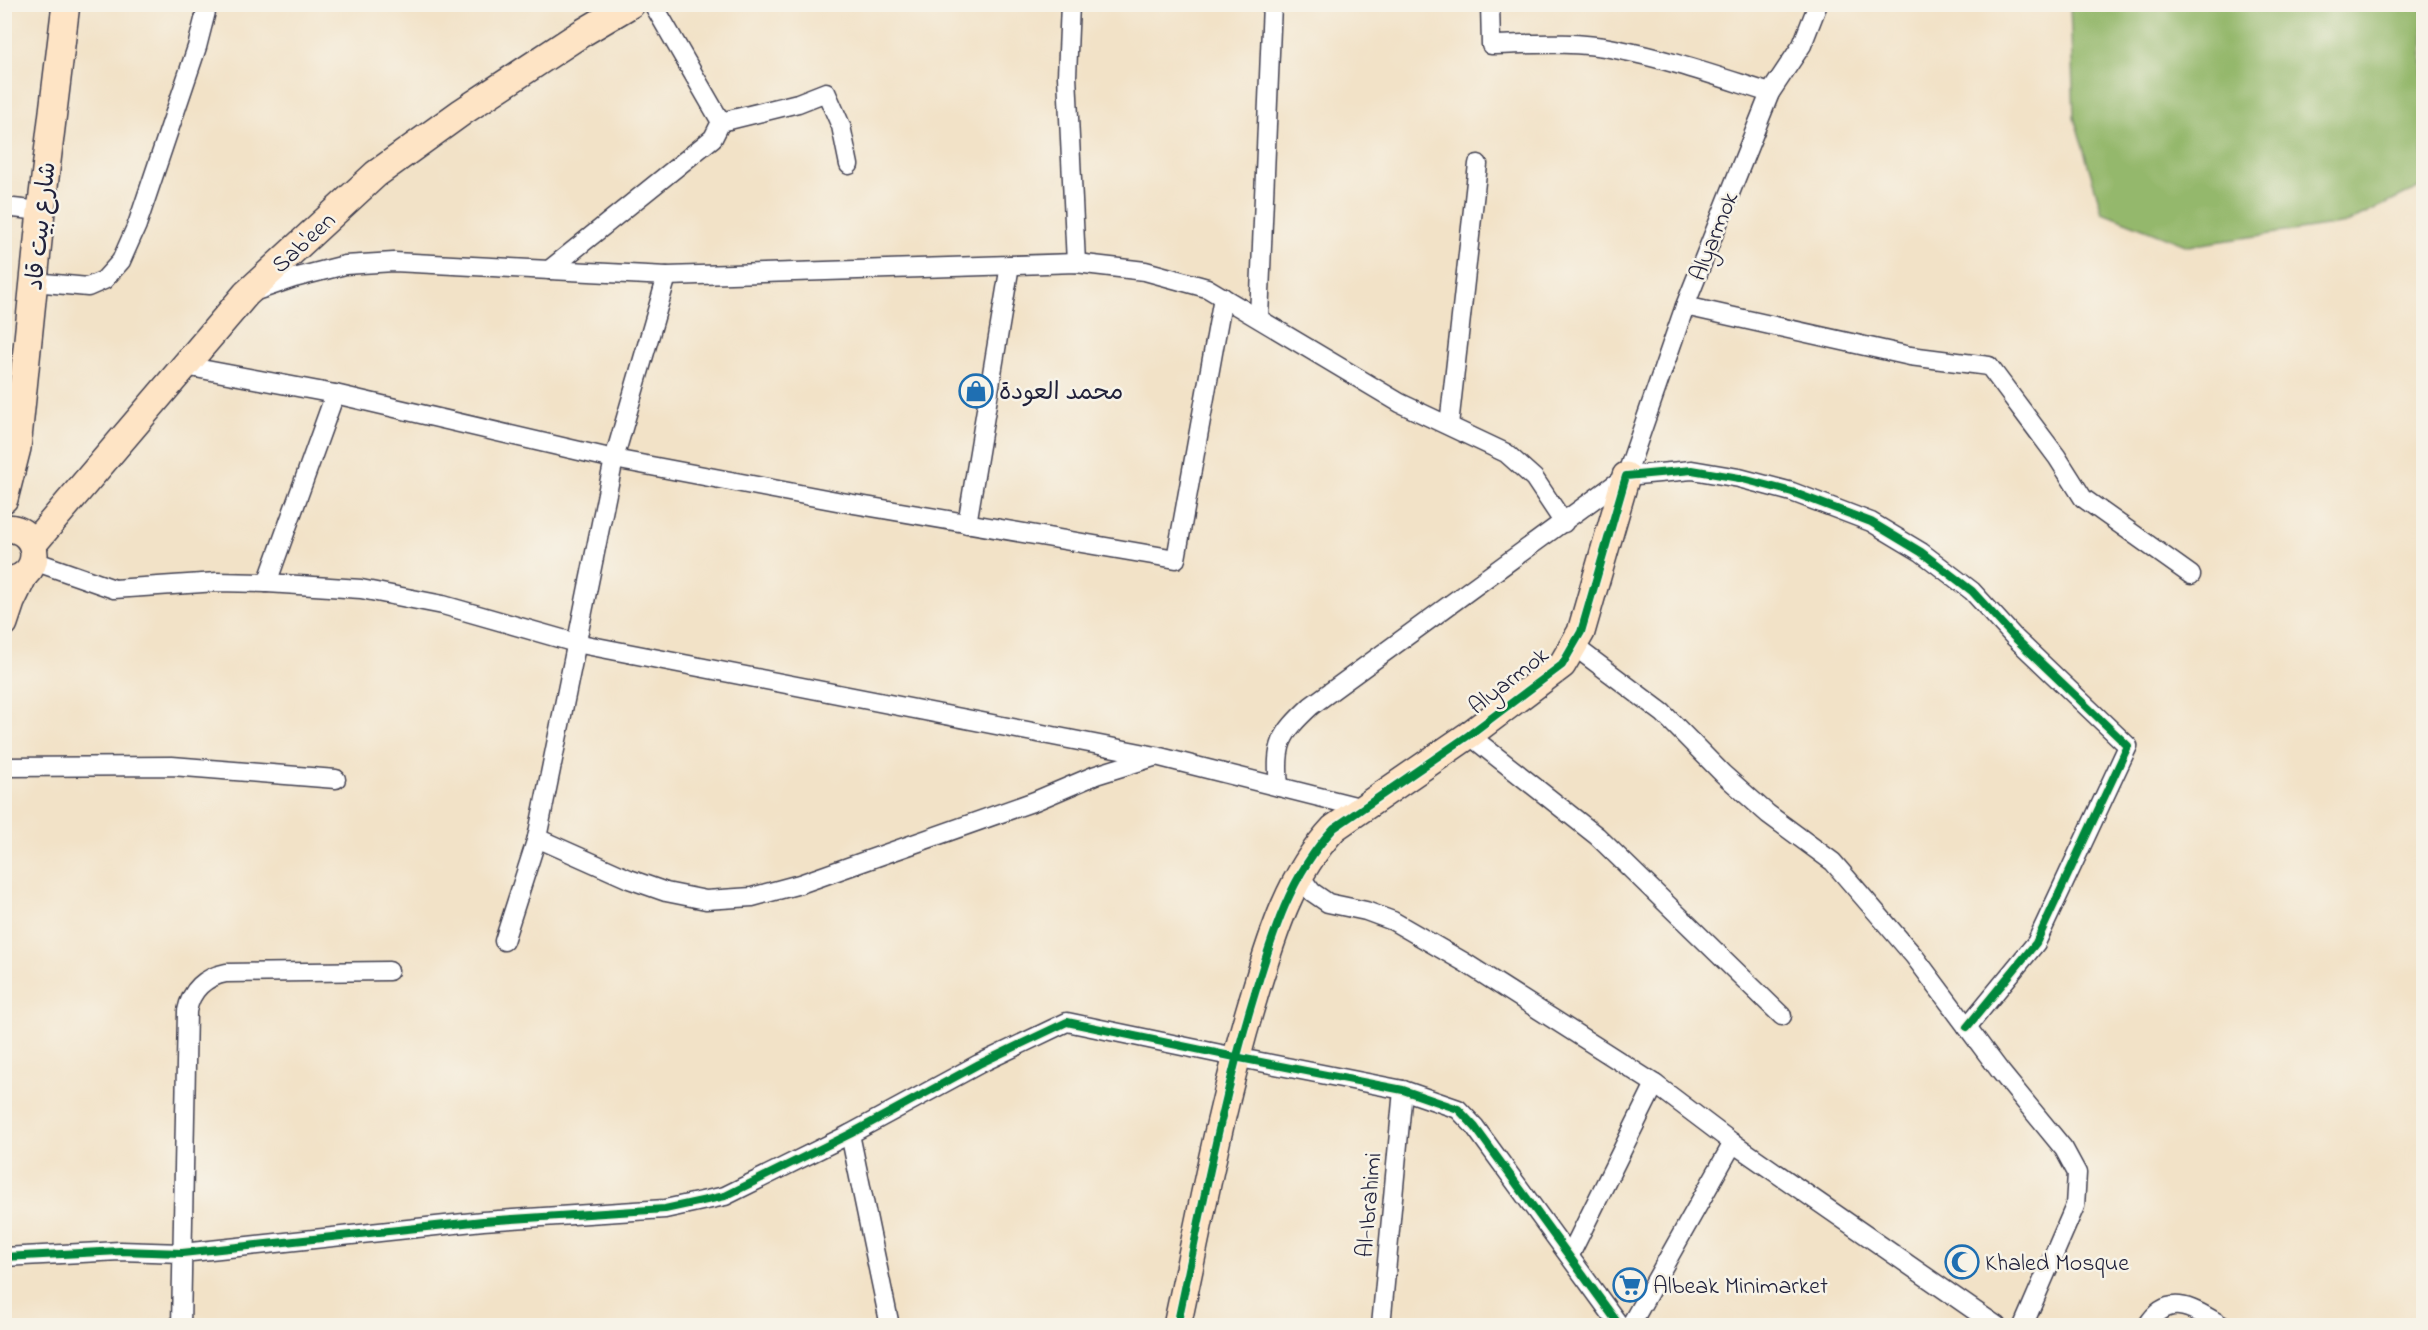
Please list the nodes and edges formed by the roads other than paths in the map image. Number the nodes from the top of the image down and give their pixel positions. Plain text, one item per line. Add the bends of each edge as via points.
1 (66, 4) edge
2 (208, 4) edge
3 (631, 4) edge
4 (653, 4) edge
5 (1070, 4) edge
6 (1272, 4) edge
7 (1490, 4) edge
8 (1818, 4) edge
9 (1770, 93) junction
10 (721, 122) junction
11 (1478, 164) dead end
12 (849, 165) dead end
13 (4, 207) edge
14 (40, 211) junction
15 (1076, 262) junction
16 (1010, 265) junction
17 (549, 270) junction
18 (667, 276) junction
19 (34, 282) junction
20 (246, 294) junction
21 (1223, 297) junction
22 (1685, 306) junction
23 (1259, 318) junction
24 (185, 366) junction
25 (335, 394) junction
26 (1449, 425) junction
27 (17, 448) junction
28 (614, 459) junction
29 (1626, 476) junction
30 (4, 499) edge
31 (1564, 523) junction
32 (967, 524) junction
33 (20, 553) edge
34 (2191, 575) dead end
35 (267, 583) junction
36 (4, 623) edge
37 (576, 643) junction
38 (1574, 646) junction
39 (1469, 735) junction
40 (1156, 756) junction
41 (4, 767) edge
42 (336, 779) dead end
43 (1279, 787) junction
44 (1364, 808) junction
45 (537, 838) junction
46 (1299, 875) junction
47 (504, 941) dead end
48 (389, 971) dead end
49 (1782, 1016) dead end
50 (1967, 1028) junction
51 (1235, 1057) junction
52 (1655, 1084) junction
53 (1403, 1090) junction
54 (850, 1134) junction
55 (1733, 1143) junction
56 (182, 1253) junction
57 (1570, 1255) junction
58 (4, 1257) edge
59 (181, 1326) edge
60 (890, 1326) edge
61 (1177, 1326) edge
62 (1381, 1326) edge
63 (1620, 1326) edge
64 (1630, 1326) edge
65 (1997, 1326) edge
66 (2023, 1326) edge
67 (2147, 1326) edge
68 (2223, 1326) edge

1 - 14 street, شارع بيت قاد
2 - 19 street via 197,47 121,261 104,280 88,287
3 - 20 street, Sab'een via 462,112 376,174
4 - 10 street
5 - 15 street via 1067,76
6 - 23 street
7 - 9 street via 1491,45 1563,43 1614,49 1680,64
8 - 9 street, Alyarmok via 1802,45
9 - 22 street, Alyarmok
10 - 12 street via 826,92 840,126
10 - 17 street via 713,138
11 - 26 street
13 - 14 street
14 - 19 street, شارع بيت قاد
15 - 16 street
15 - 21 street via 1145,271 1207,288
16 - 18 street
16 - 32 street
17 - 18 street
17 - 20 street via 394,262 345,266
18 - 28 street
19 - 27 street, شارع بيت قاد
20 - 24 street, Sab'een
21 - 23 street
21 - 32 street via 1176,559
22 - 29 street, Alyarmok
22 - 34 street via 1911,356 1989,366 2083,498
23 - 26 street via 1400,403
24 - 25 street
24 - 33 street, Sab'een
25 - 28 street
25 - 35 street
26 - 31 street via 1522,465
27 - 30 street
27 - 33 street
28 - 32 street
28 - 37 street
29 - 31 street
29 - 38 street, Alyarmok
29 - 50 street via 1692,470 1739,478 1792,492 1871,522 1921,552 1972,591 2014,637 2128,746 2036,943
31 - 43 street via 1311,706 1289,727 1280,744
33 - 35 street via 114,589
33 - 36 street
35 - 37 street via 361,590 443,605
37 - 40 street
37 - 45 street
38 - 39 street, Alyarmok via 1562,665
38 - 50 street via 1663,713 1768,814 1833,862 1914,956
39 - 44 street, Alyarmok
39 - 49 street via 1596,836
40 - 43 street
40 - 45 street via 800,885 752,897 706,900 666,891
41 - 42 street via 172,766
43 - 44 street
44 - 46 street, Alyarmok via 1334,828
45 - 47 street
46 - 51 street, Alyarmok via 1273,932
46 - 52 street via 1312,892 1328,903 1393,921
48 - 56 street via 226,973 212,977 195,991 187,1011
50 - 66 street via 2064,1149 2077,1173 2073,1213
51 - 53 street
51 - 54 street via 1067,1022 979,1064
51 - 61 street, Alyarmok
52 - 55 street
52 - 57 street
53 - 57 street via 1458,1109
53 - 62 street, Al-Ibrahimi
54 - 56 street via 725,1196 665,1209 483,1221
54 - 60 street
55 - 64 street
55 - 65 street
56 - 58 street via 120,1251
56 - 59 street
57 - 63 street
67 - 68 street via 2159,1310 2170,1305 2195,1310

